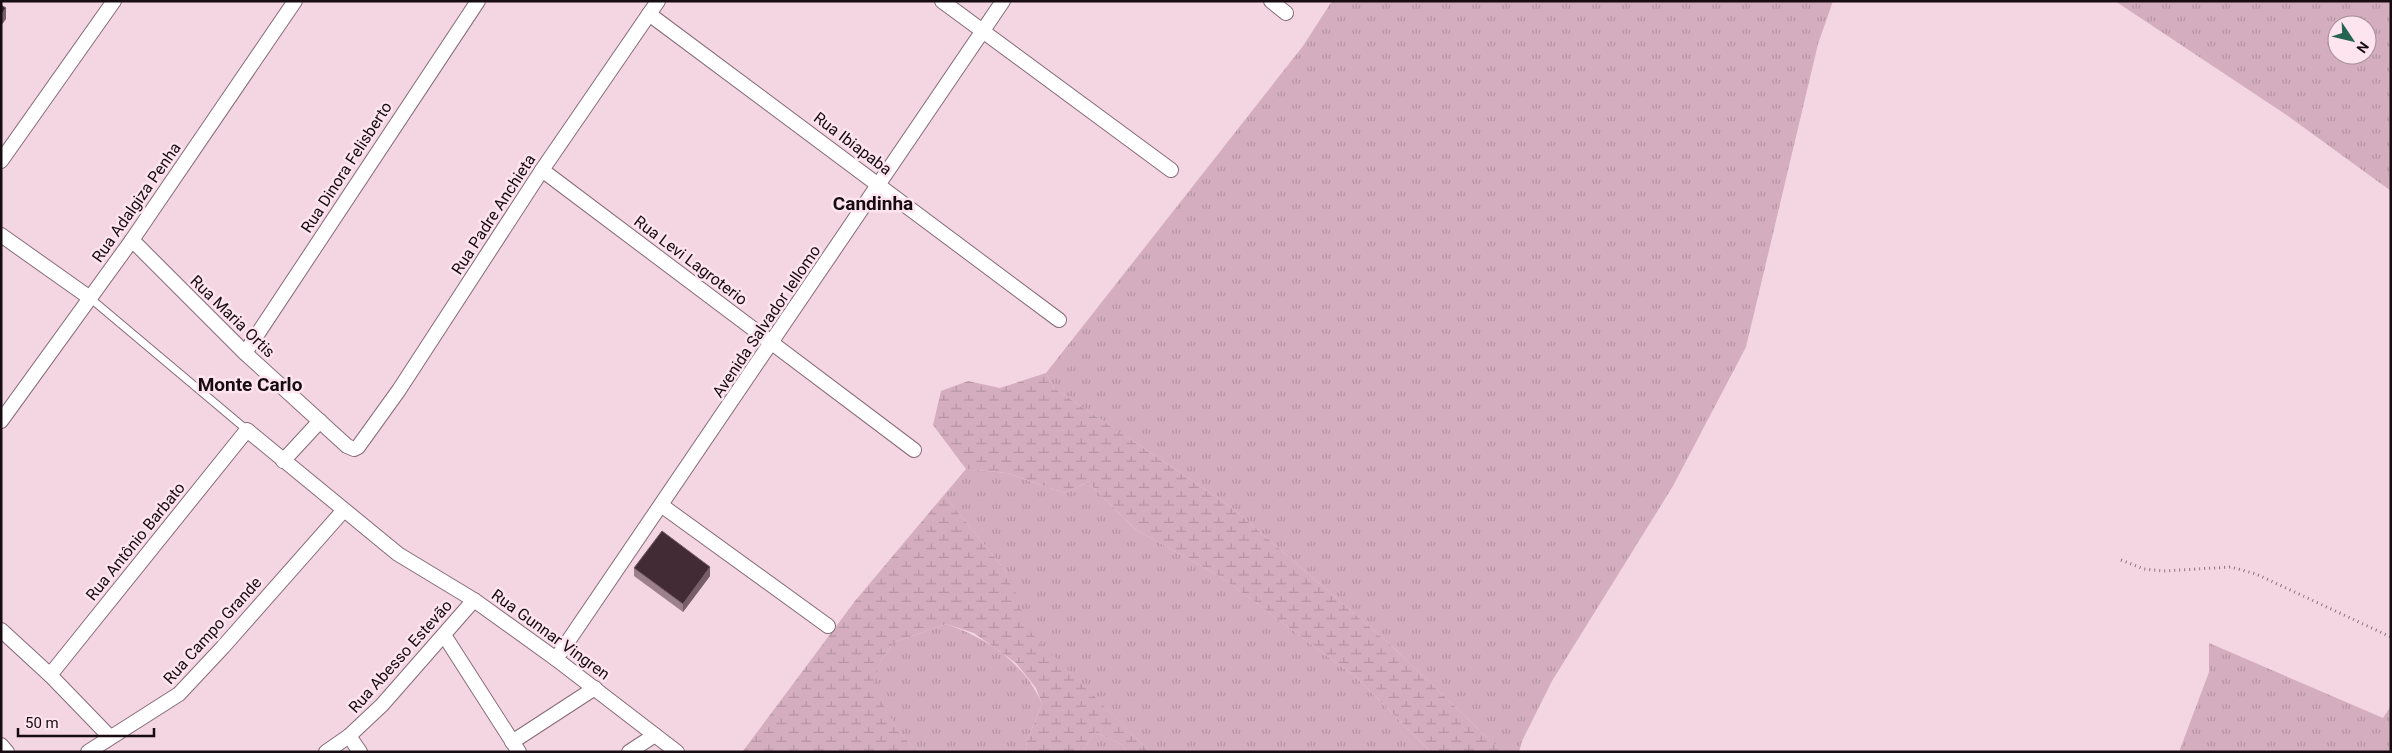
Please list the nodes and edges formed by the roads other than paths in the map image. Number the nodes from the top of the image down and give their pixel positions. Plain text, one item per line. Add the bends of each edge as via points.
1 (114, 1) edge
2 (295, 1) edge
3 (478, 1) edge
4 (658, 1) edge
5 (942, 1) edge
6 (1003, 1) edge
7 (1271, 1) edge
8 (1286, 13) dead end
9 (649, 14) junction
10 (984, 30) junction
11 (1, 161) edge
12 (542, 170) junction
13 (1171, 170) dead end
14 (880, 184) junction
15 (1, 235) edge
16 (132, 240) junction
17 (90, 298) junction
18 (1059, 320) dead end
19 (772, 342) junction
20 (245, 353) junction
21 (1, 421) edge
22 (320, 421) junction
23 (247, 430) junction
24 (358, 447) joint
25 (914, 450) dead end
26 (283, 461) junction
27 (661, 505) junction
28 (343, 511) junction
29 (474, 600) junction
30 (828, 626) dead end
31 (3, 636) edge
32 (444, 636) junction
33 (556, 659) junction
34 (50, 675) junction
35 (595, 688) junction
36 (655, 735) junction
37 (349, 736) junction
38 (110, 737) junction
39 (1, 745) edge
40 (515, 747) edge
41 (7, 752) edge
42 (88, 752) edge
43 (326, 752) edge
44 (360, 752) edge
45 (629, 752) edge
46 (677, 752) edge

1 - 11 street
2 - 16 street, Rua Adalgiza Penha
3 - 20 street, Rua Dinora Felisberto
4 - 9 street, Rua Padre Anchieta
5 - 10 street
6 - 10 street, Avenida Salvador Iellomo
7 - 8 street
9 - 12 street, Rua Padre Anchieta
9 - 14 street, Rua Ibiapaba
10 - 13 street
10 - 14 street, Avenida Salvador Iellomo
12 - 19 street, Rua Levi Lagroterio
12 - 24 street, Rua Padre Anchieta via 399,390
14 - 18 street, Rua Ibiapaba
14 - 19 street, Avenida Salvador Iellomo
15 - 17 street
16 - 17 street, Rua Adalgiza Penha
16 - 20 street, Rua Maria Ortis
17 - 21 street, Rua Adalgiza Penha
17 - 23 lane
19 - 25 street, Rua Levi Lagroterio
19 - 27 street, Avenida Salvador Iellomo
20 - 22 street, Rua Maria Ortis
22 - 24 street, Rua Maria Ortis via 346,446
22 - 26 street
23 - 26 street, Rua Gunnar Vingren
23 - 34 street, Rua Antônio Barbato
26 - 28 street, Rua Gunnar Vingren
27 - 30 street
27 - 33 street, Avenida Salvador Iellomo
28 - 29 street, Rua Gunnar Vingren via 398,554
28 - 38 street, Rua Campo Grande via 179,694
29 - 32 street, Rua Abesso Estevão
29 - 33 street, Rua Gunnar Vingren
31 - 34 street
32 - 37 street, Rua Abesso Estevão via 382,705
32 - 40 street
33 - 35 street, Rua Gunnar Vingren
34 - 38 street
35 - 36 street, Rua Gunnar Vingren
35 - 40 street
36 - 45 street
36 - 46 street, Rua Gunnar Vingren
37 - 43 street, Rua Abesso Estevão
37 - 44 street
38 - 42 street, Rua Campo Grande
39 - 41 street

